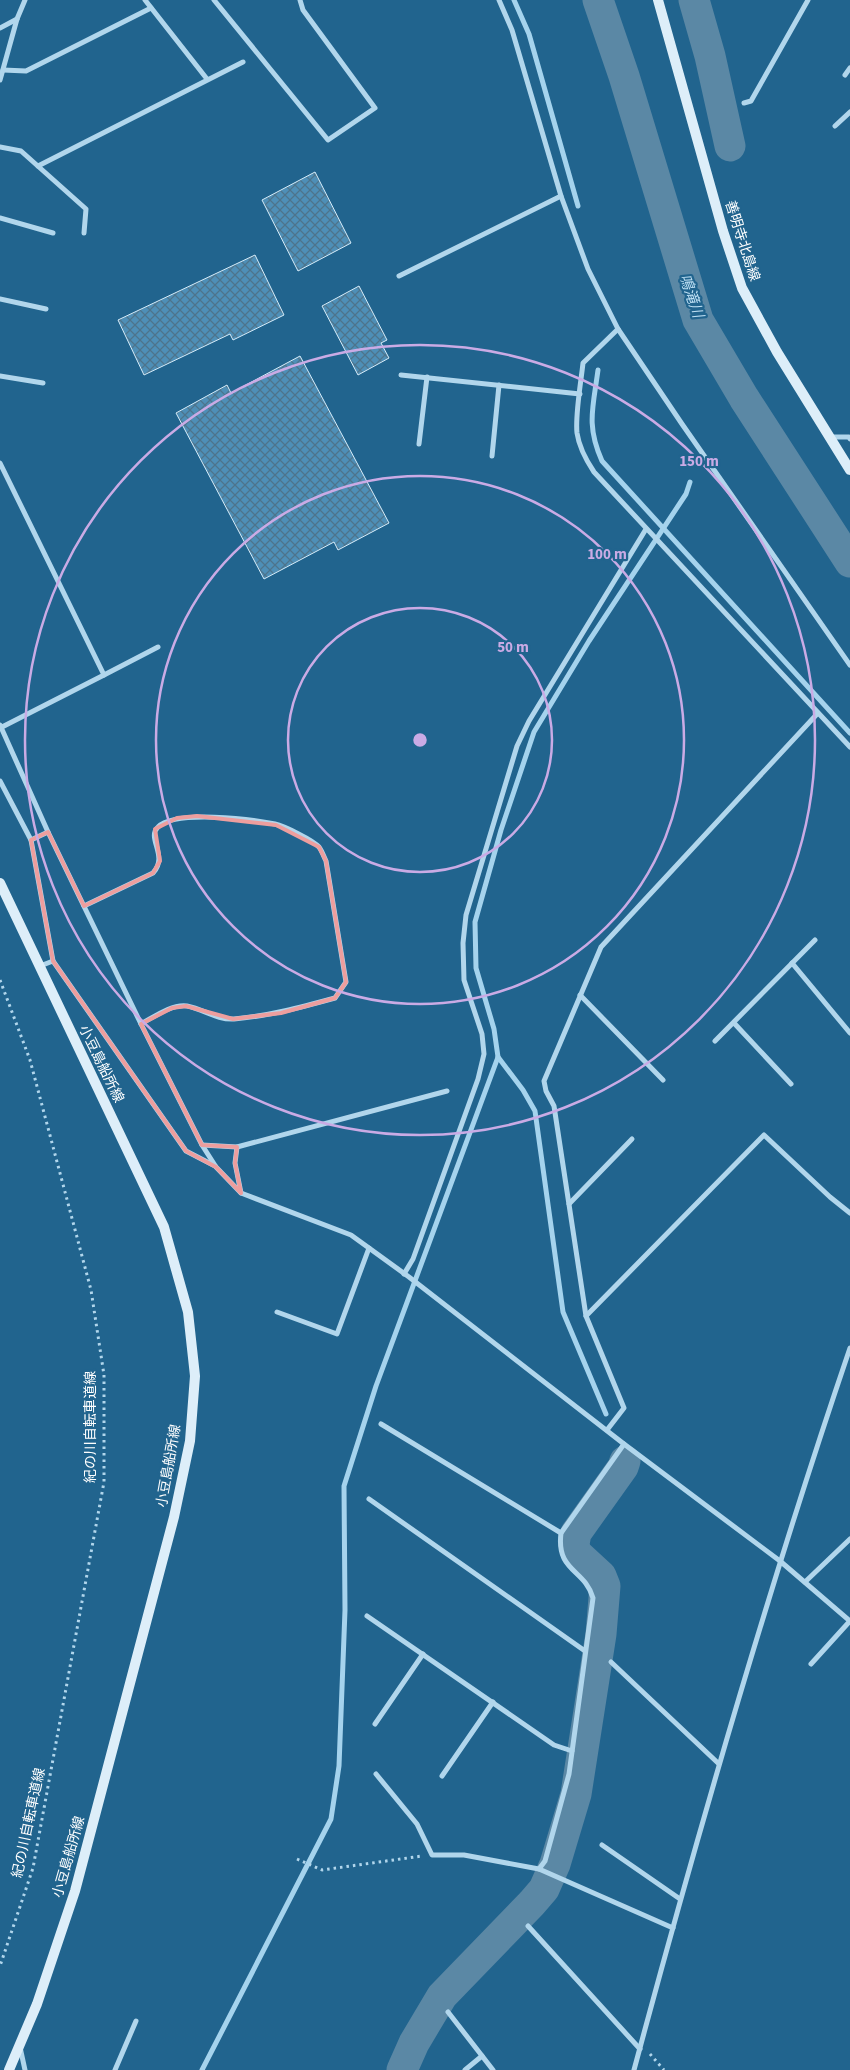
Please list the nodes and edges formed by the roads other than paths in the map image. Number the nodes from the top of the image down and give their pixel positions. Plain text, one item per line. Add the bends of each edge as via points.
1 (25, 0) edge
2 (145, 0) edge
3 (214, 0) edge
4 (300, 0) edge
5 (499, 0) edge
6 (658, 0) edge
7 (808, 0) edge
8 (151, 8) junction
9 (17, 19) junction
10 (0, 28) edge
11 (243, 62) dead end
12 (850, 68) edge
13 (3, 70) junction
14 (844, 75) dead end
15 (207, 79) junction
16 (0, 80) edge
17 (744, 102) dead end
18 (850, 112) edge
19 (835, 126) dead end
20 (0, 147) edge
21 (38, 166) junction
22 (561, 196) junction
23 (0, 218) edge
24 (53, 234) dead end
25 (84, 234) dead end
26 (399, 276) dead end
27 (0, 299) edge
28 (46, 309) dead end
29 (618, 329) junction
30 (401, 375) dead end
31 (0, 376) edge
32 (427, 377) junction
33 (42, 383) dead end
34 (499, 385) junction
35 (580, 394) junction
36 (829, 437) junction
37 (850, 439) edge
38 (419, 444) dead end
39 (492, 456) dead end
40 (0, 464) edge
41 (850, 470) edge
42 (646, 528) junction
43 (158, 647) dead end
44 (850, 665) edge
45 (104, 675) junction
46 (818, 713) junction
47 (1, 726) edge
48 (850, 747) edge
49 (0, 781) edge
50 (48, 832) junction
51 (31, 840) junction
52 (0, 883) edge
53 (84, 906) junction
54 (815, 940) dead end
55 (53, 961) junction
56 (792, 963) junction
57 (39, 967) junction
58 (580, 995) junction
59 (734, 1023) junction
60 (141, 1024) junction
61 (850, 1033) edge
62 (715, 1042) dead end
63 (663, 1080) dead end
64 (791, 1084) dead end
65 (447, 1091) dead end
66 (632, 1138) dead end
67 (202, 1145) junction
68 (237, 1146) junction
69 (216, 1167) junction
70 (241, 1193) junction
71 (569, 1204) junction
72 (850, 1212) edge
73 (369, 1248) junction
74 (407, 1276) junction
75 (277, 1312) dead end
76 (586, 1316) junction
77 (850, 1348) edge
78 (381, 1424) dead end
79 (607, 1430) junction
80 (624, 1444) junction
81 (369, 1499) dead end
82 (561, 1533) junction
83 (850, 1539) edge
84 (780, 1561) junction
85 (805, 1582) junction
86 (367, 1616) dead end
87 (849, 1619) edge
88 (586, 1651) junction
89 (423, 1654) junction
90 (611, 1662) dead end
91 (811, 1664) dead end
92 (493, 1702) junction
93 (375, 1724) dead end
94 (572, 1751) junction
95 (719, 1764) junction
96 (376, 1774) dead end
97 (442, 1776) dead end
98 (602, 1845) dead end
99 (539, 1869) junction
100 (680, 1899) junction
101 (528, 1926) dead end
102 (672, 1928) junction
103 (448, 2012) dead end
104 (136, 2021) dead end
105 (20, 2044) junction
106 (640, 2047) junction
107 (482, 2056) junction
108 (9, 2070) edge
109 (25, 2070) edge
110 (114, 2070) edge
111 (465, 2070) edge
112 (493, 2070) edge
113 (634, 2070) edge

1 - 9 street
2 - 8 street
3 - 4 street via 328,140 375,108 303,10
5 - 22 street via 512,30
6 - 36 main road, 善明寺北島線 via 742,288
7 - 17 street via 751,101
8 - 13 street via 26,71
8 - 15 street
9 - 10 street
9 - 13 street
11 - 15 street
12 - 14 street
13 - 16 street
15 - 21 street
18 - 19 street
20 - 21 street via 21,151
21 - 25 street via 86,209
22 - 26 street
22 - 29 street via 588,269
23 - 24 street
27 - 28 street
29 - 35 street via 583,363
29 - 44 street
30 - 32 street
31 - 33 street
32 - 34 street
32 - 38 street
34 - 35 street
34 - 39 street
35 - 42 street via 577,431 586,459
36 - 37 street
36 - 41 main road, 善明寺北島線
40 - 45 street
42 - 46 street
42 - 74 street via 529,721 518,746 465,924 464,980 482,1034 484,1054 478,1079
43 - 45 street
45 - 47 street
46 - 48 street
46 - 58 street via 601,947
47 - 50 street
49 - 51 street
50 - 51 street
50 - 53 street
51 - 55 street
52 - 57 main road, 小豆島船所線
53 - 60 street
53 - 60 street via 153,873 160,862 155,830 177,818 197,816 276,825 318,847 326,861 346,982 335,998 281,1013 233,1019 216,1018 186,1006 172,1008
54 - 56 street
55 - 57 street
55 - 69 street via 186,1151
56 - 59 street
56 - 61 street
57 - 105 main road, 小豆島船所線 via 164,1227 188,1312 195,1376 190,1441 169,1536 75,1890 37,2004
58 - 63 street
58 - 71 street via 544,1081 554,1106
59 - 62 street
59 - 64 street
60 - 67 street
65 - 68 street
66 - 71 street
67 - 68 street
67 - 69 street
68 - 70 street via 235,1163
69 - 70 street
70 - 73 street via 351,1235
71 - 76 street
72 - 76 street via 764,1135
73 - 74 street
73 - 75 street via 336,1334
74 - 79 street
76 - 79 street via 624,1408
77 - 84 street
78 - 82 street
79 - 80 street
80 - 82 street
80 - 84 street
81 - 88 street
82 - 88 street via 561,1554 587,1585 592,1598
83 - 85 street
84 - 85 street
84 - 95 street
85 - 87 street
86 - 89 street
87 - 91 street
88 - 94 street
89 - 92 street
89 - 93 street
90 - 95 street
92 - 94 street via 554,1745
92 - 97 street
94 - 99 street via 569,1774 545,1861
95 - 100 street
96 - 99 street via 417,1824 432,1855 464,1855
98 - 100 street
99 - 102 street
100 - 102 street
101 - 106 street
102 - 106 street
103 - 107 street
104 - 110 street
105 - 108 main road, 小豆島船所線
105 - 109 street
106 - 113 street
107 - 111 street
107 - 112 street

